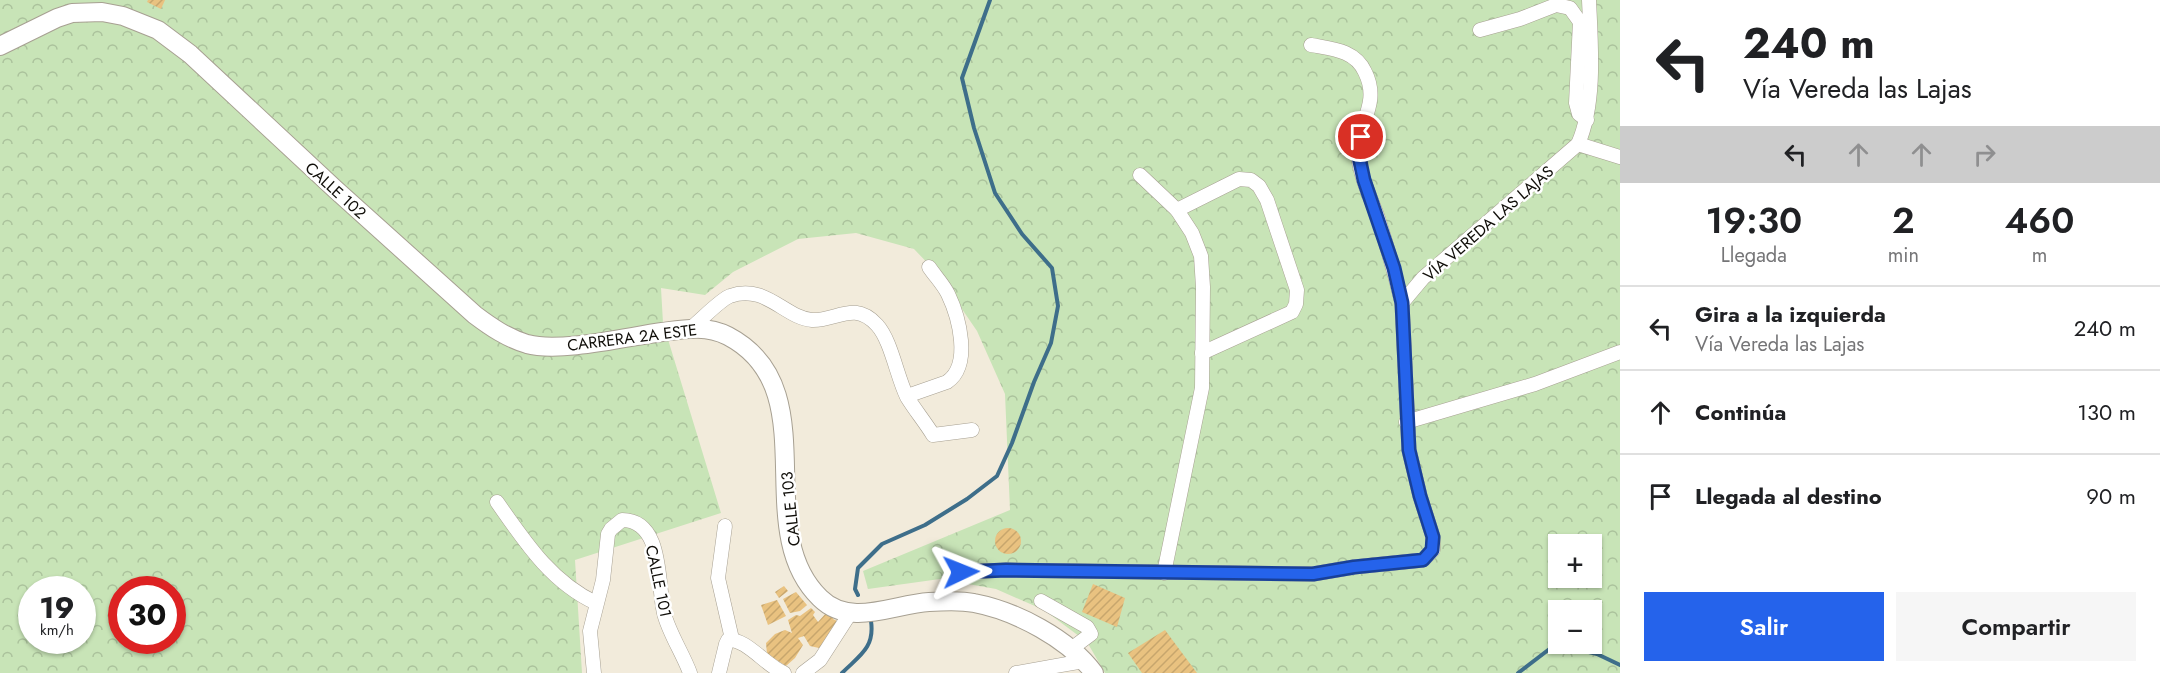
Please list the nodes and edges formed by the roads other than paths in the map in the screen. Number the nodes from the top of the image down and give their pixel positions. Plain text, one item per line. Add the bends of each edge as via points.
1 (1589, 0) edge
2 (1480, 30) dead end
3 (1311, 45) dead end
4 (0, 46) edge
5 (1587, 120) junction
6 (1578, 144) junction
7 (1620, 157) edge
8 (1140, 175) dead end
9 (1177, 210) junction
10 (929, 267) dead end
11 (1402, 303) junction
12 (691, 328) junction
13 (739, 342) joint
14 (559, 346) joint
15 (1620, 352) edge
16 (1202, 353) junction
17 (907, 396) junction
18 (1406, 422) junction
19 (972, 430) dead end
20 (497, 502) dead end
21 (725, 526) dead end
22 (1164, 573) junction
23 (942, 601) junction
24 (1041, 601) dead end
25 (596, 603) junction
26 (851, 612) junction
27 (732, 639) junction
28 (1083, 661) edge
29 (594, 673) edge
30 (690, 673) edge
31 (719, 673) edge
32 (784, 673) edge
33 (803, 673) edge
34 (1016, 673) edge

1 - 5 street
2 - 5 street via 1556,5 1570,8 1580,22 1576,103 1579,114
3 - 11 street via 1356,58 1370,86 1371,101 1358,152
4 - 14 main road, CALLE 102 via 72,13 123,16 158,30 182,47 475,315 512,339 536,346
5 - 6 street
6 - 7 street
6 - 11 street, VÍA VEREDA LAS LAJAS via 1423,278
8 - 9 street
9 - 16 street via 1201,256
9 - 16 street via 1239,179 1251,180 1267,200 1297,290 1293,312
10 - 17 street via 947,292 957,318 960,360 952,379
11 - 18 street
12 - 13 main road, CARRERA 2A ESTE via 717,331
12 - 14 main road, CARRERA 2A ESTE
12 - 17 street via 730,296 741,294 756,294 775,301 811,320 858,312 877,325
13 - 26 main road, CALLE 103 via 761,364 781,409 788,525 798,565 820,598 833,608
15 - 18 street via 1535,384
16 - 22 street via 1202,388
17 - 19 street via 933,435
18 - 22 street via 1409,450 1433,537 1432,550 1423,560 1313,574
20 - 25 street via 546,567 565,585
21 - 27 street via 718,578
22 - 23 street via 961,572 949,579
23 - 26 main road, CALLE 103
23 - 28 main road, CALLE 103 via 973,603 1006,613 1057,639
24 - 28 street via 1090,631
25 - 29 street, CALLE 101 via 590,631
25 - 30 street, CALLE 101 via 611,529 622,520 634,522 645,529 654,545 664,615
26 - 33 street via 820,660
27 - 31 street via 726,644
27 - 32 street
28 - 34 street

